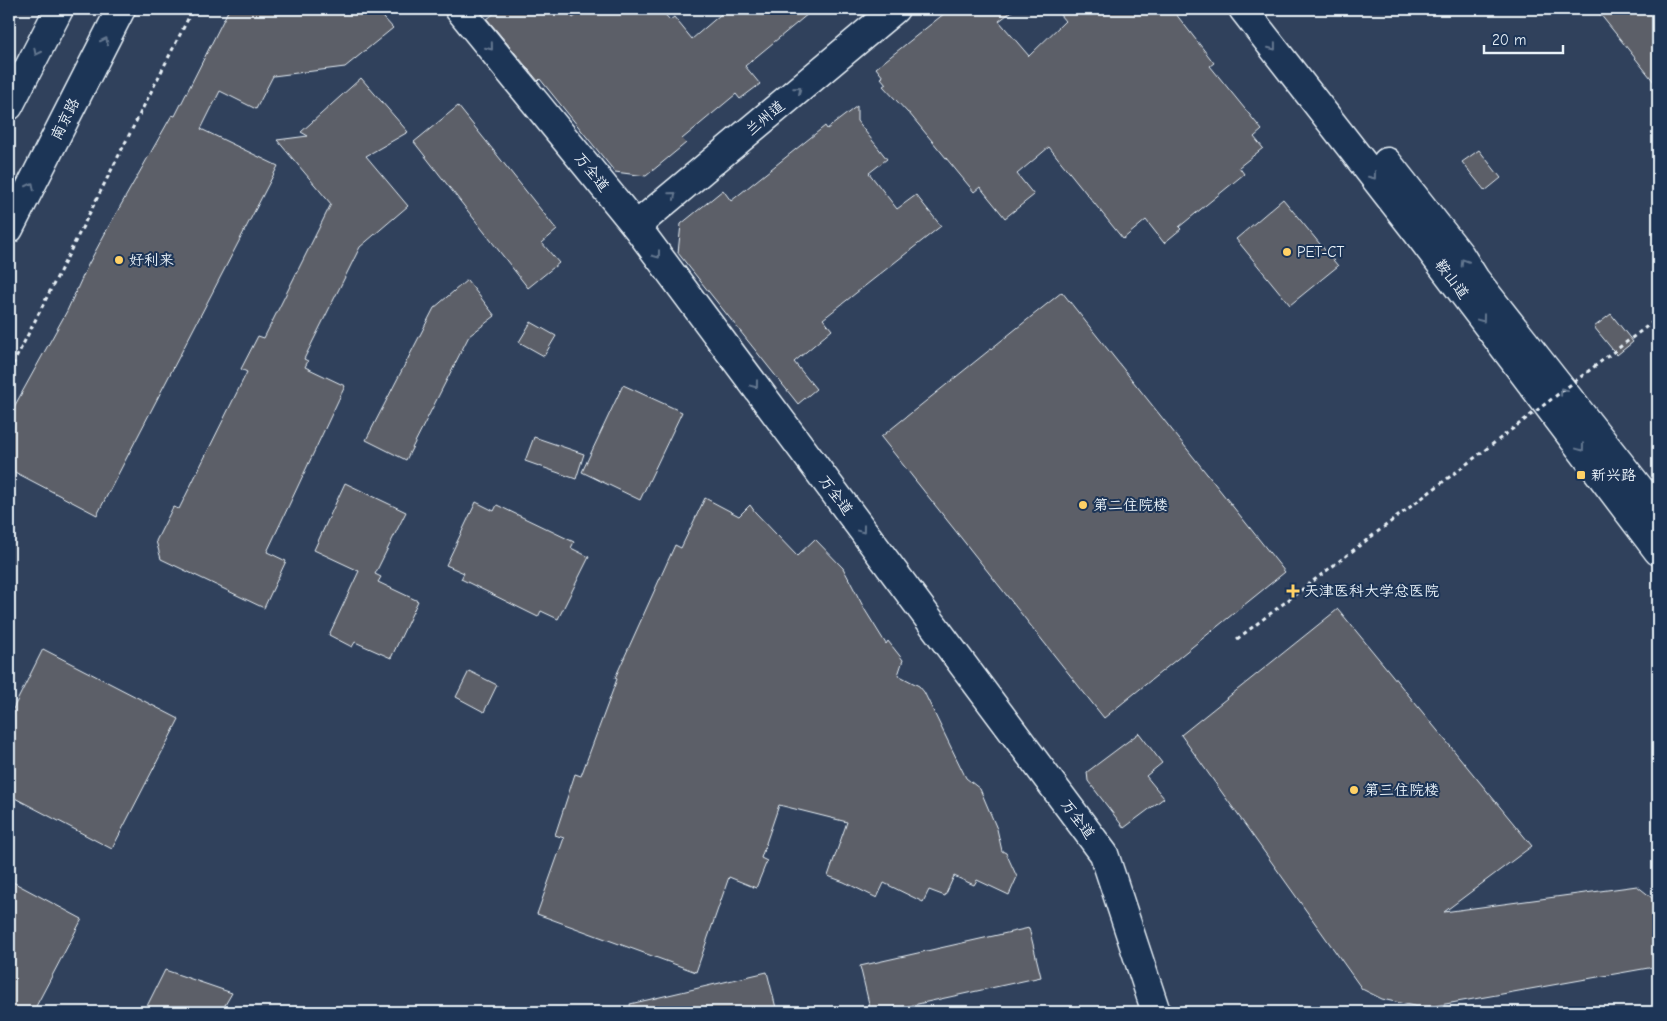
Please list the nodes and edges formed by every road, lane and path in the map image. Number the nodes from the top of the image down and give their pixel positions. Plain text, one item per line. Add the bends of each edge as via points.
1 (60, 9) edge
2 (121, 9) edge
3 (193, 9) edge
4 (459, 9) edge
5 (895, 9) edge
6 (1244, 9) edge
7 (1268, 9) edge
8 (9, 106) edge
9 (636, 226) junction
10 (9, 229) edge
11 (1658, 318) edge
12 (9, 372) edge
13 (1658, 512) edge
14 (1658, 551) edge
15 (1237, 639) dead end
16 (1156, 1012) edge

1 -> 8 main road
10 -> 2 main road, 南京路
3 - 12 path
4 -> 9 main road, 万全道
9 -> 5 main road, 兰州道
6 -> 14 main road, 鞍山道
13 -> 7 main road, 鞍山道
9 -> 16 main road, 万全道 via 1104,854
11 - 15 path, bridge

